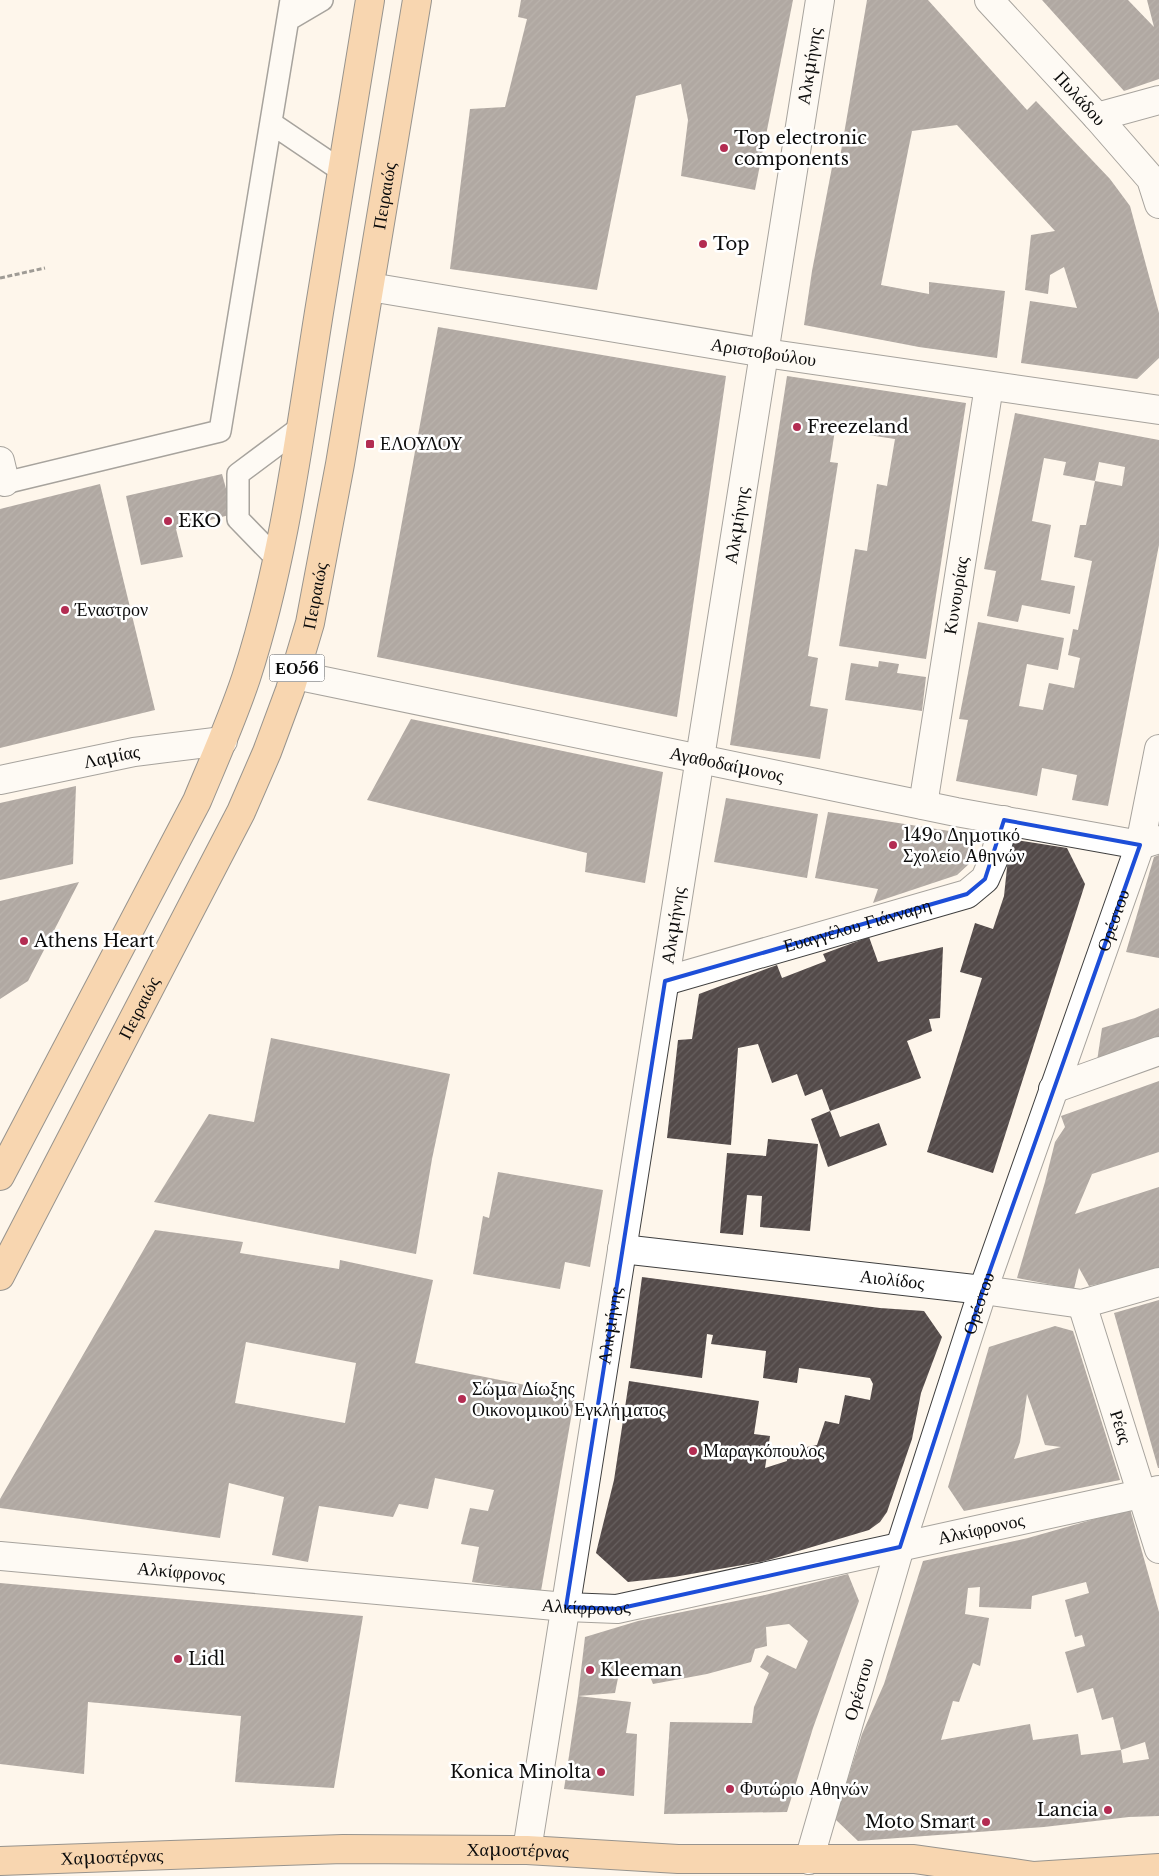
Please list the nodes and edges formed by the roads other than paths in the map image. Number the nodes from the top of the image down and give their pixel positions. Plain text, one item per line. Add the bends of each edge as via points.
1 (322, 0) edge
2 (370, 0) edge
3 (417, 0) edge
4 (820, 0) edge
5 (989, 0) edge
6 (289, 10) edge
7 (1159, 100) edge
8 (1097, 117) junction
9 (271, 123) junction
10 (342, 171) junction
11 (1159, 204) edge
12 (370, 287) junction
13 (764, 353) junction
14 (989, 386) junction
15 (1159, 410) edge
16 (301, 427) junction
17 (2, 475) edge
18 (276, 558) junction
19 (295, 675) junction
20 (223, 741) junction
21 (1159, 749) edge
22 (700, 759) junction
23 (0, 780) edge
24 (923, 805) junction
25 (1004, 820) junction
26 (1150, 842) edge
27 (665, 981) junction
28 (1159, 1051) edge
29 (1053, 1089) junction
30 (0, 1176) edge
31 (622, 1249) junction
32 (0, 1276) edge
33 (1159, 1282) edge
34 (983, 1290) junction
35 (1082, 1304) junction
36 (1150, 1492) edge
37 (900, 1547) junction
38 (1159, 1549) edge
39 (0, 1556) edge
40 (566, 1607) junction
41 (527, 1850) junction
42 (809, 1860) junction
43 (0, 1861) edge
44 (1159, 1868) edge
45 (1034, 1876) edge

1 - 6 lane
2 - 10 main road, ΕΟ56
3 - 12 main road, Πειραιώς / ΕΟ56
4 - 13 street, Αλκμήνης
5 - 8 street, Πυλάδου
6 - 9 lane
7 - 8 street
8 - 11 street, Πυλάδου via 1150,179
9 - 10 lane
9 - 17 lane via 220,431
10 - 16 main road, ΕΟ56
12 - 13 street, Αριστοβούλου
12 - 19 main road, Πειραιώς / ΕΟ56 via 325,547 310,623
13 - 14 street, Αριστοβούλου
13 - 22 street, Αλκμήνης
14 - 15 street, Αριστοβούλου
14 - 24 street, Κυνουρίας
16 - 18 main road, ΕΟ56
16 - 18 lane via 238,474 238,519
18 - 20 main road, ΕΟ56 via 246,679
19 - 22 street, Αγαθοδαίμονος
19 - 32 main road, Πειραιώς / ΕΟ56 via 241,812
20 - 23 street, Λαμίας via 134,752
20 - 30 main road, ΕΟ56 via 197,801
21 - 26 street, Ορέστου
22 - 24 street, Αγαθοδαίμονος
22 - 27 street, Αλκμήνης
24 - 25 street, Αγαθοδαίμονος
25 - 26 street, Αγαθοδαίμονος
25 - 27 street, Ευαγγέλου Γιάνναρη via 985,879 968,894
26 - 29 street, Ορέστου
27 - 31 street, Αλκμήνης
28 - 29 street
29 - 34 street, Ορέστου
31 - 34 street, Αιολίδος
31 - 40 street, Αλκμήνης
33 - 35 street, Αιολίδος
34 - 35 street, Αιολίδος
34 - 37 street, Ορέστου
35 - 36 street, Ρέας
36 - 37 street, Αλκίφρονος
36 - 38 street, Ρέας
37 - 40 street, Αλκίφρονος via 617,1609
37 - 42 street, Ορέστου
39 - 40 street, Αλκίφρονος
40 - 41 street, Αλκμήνης
41 - 42 main road, Χαμοστέρνας via 678,1859
41 - 43 main road, Χαμοστέρνας via 343,1849
42 - 45 main road, Χαμοστέρνας via 914,1859
44 - 45 main road, Χαμοστέρνας

